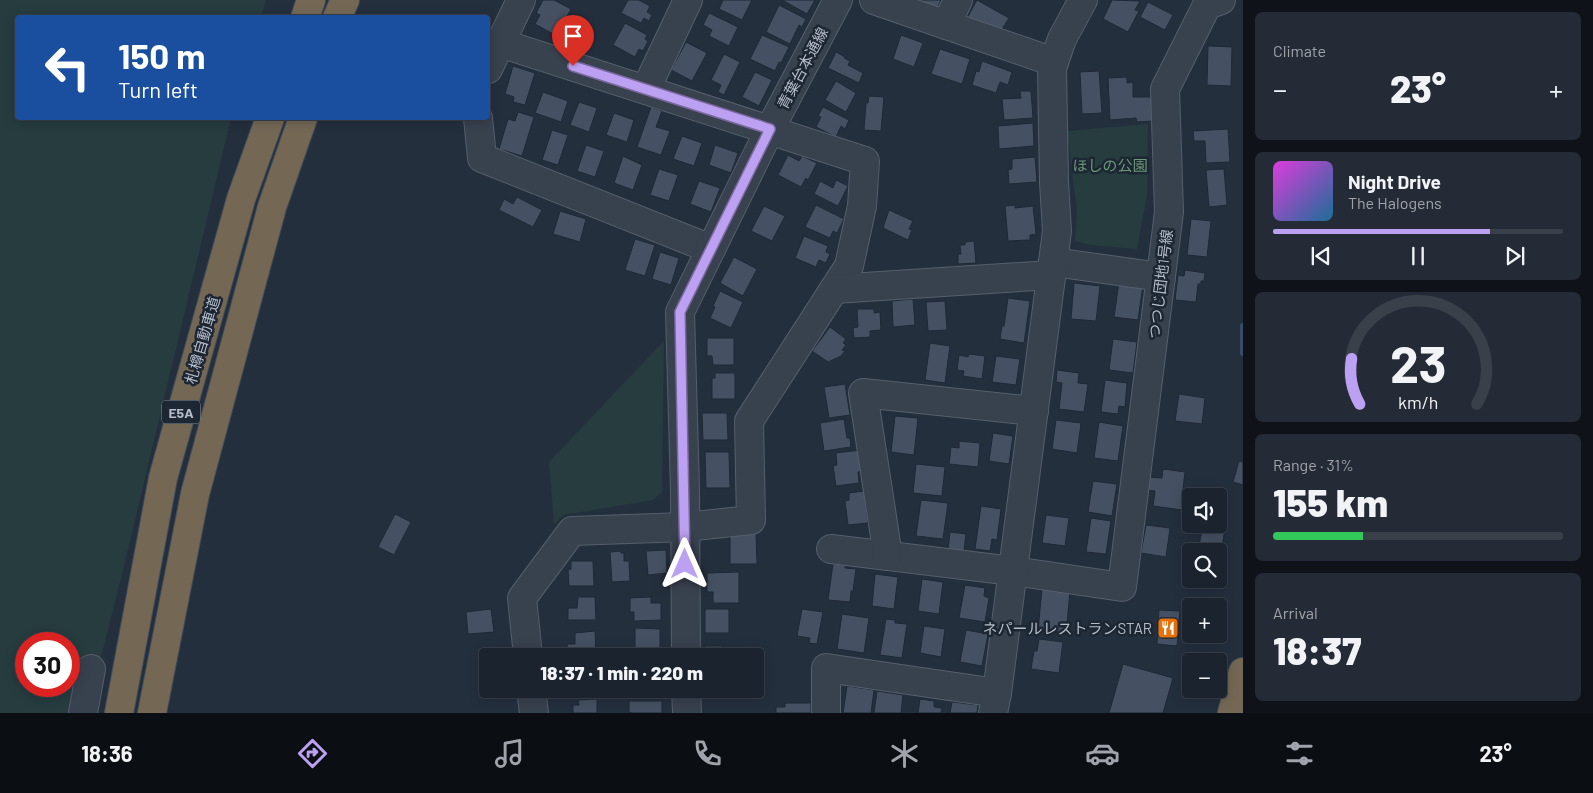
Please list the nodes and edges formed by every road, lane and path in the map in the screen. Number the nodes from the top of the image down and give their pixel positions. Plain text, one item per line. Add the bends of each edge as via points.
1 (311, 0) edge
2 (345, 0) edge
3 (521, 0) edge
4 (688, 0) edge
5 (838, 0) edge
6 (874, 0) edge
7 (958, 0) edge
8 (1083, 0) edge
9 (1210, 2) edge
10 (306, 15) edge
11 (338, 15) edge
12 (946, 25) junction
13 (500, 43) junction
14 (1054, 62) junction
15 (490, 65) edge
16 (646, 89) junction
17 (269, 120) edge
18 (302, 120) edge
19 (478, 120) edge
20 (770, 129) junction
21 (711, 249) junction
22 (1052, 268) junction
23 (1161, 277) junction
24 (834, 289) junction
25 (1034, 411) junction
26 (685, 527) junction
27 (831, 549) dead end
28 (888, 556) junction
29 (1013, 570) junction
30 (527, 648) edge
31 (686, 648) edge
32 (91, 669) dead end
33 (1243, 672) edge
34 (532, 698) edge
35 (686, 698) edge
36 (995, 703) edge
37 (83, 713) edge
38 (118, 713) edge
39 (152, 713) edge
40 (534, 713) edge
41 (686, 713) edge
42 (826, 713) edge
43 (1232, 713) edge

1 - 10 highway
2 - 11 highway
3 - 13 street
4 - 16 street
5 - 20 street, 青葉台本通線
6 - 12 street
7 - 12 street
8 - 14 street
9 - 23 street, つつじ団地1号線 via 1165,89 1169,212
12 - 14 street
13 - 15 street
13 - 16 street
14 - 22 street via 1057,232
16 - 20 street
17 - 38 highway, 札樽自動車道 / E5A via 241,199 163,478
18 - 39 highway, E5A via 272,207 195,494
19 - 21 street via 482,158
20 - 21 street, 青葉台本通線
20 - 24 street via 865,161 862,206 849,266
21 - 26 street, 青葉台本通線 via 680,312
22 - 23 street
22 - 24 street
22 - 25 street
23 - 29 street, つつじ団地1号線 via 1122,587
24 - 26 street via 749,421 750,520
25 - 28 street via 864,393
25 - 29 street
26 - 30 street via 572,531 522,598
26 - 31 street, 青葉台本通線
27 - 28 street
28 - 29 street
29 - 36 street
32 - 37 street
33 - 43 highway
34 - 40 street
35 - 41 street
36 - 42 street via 826,668

